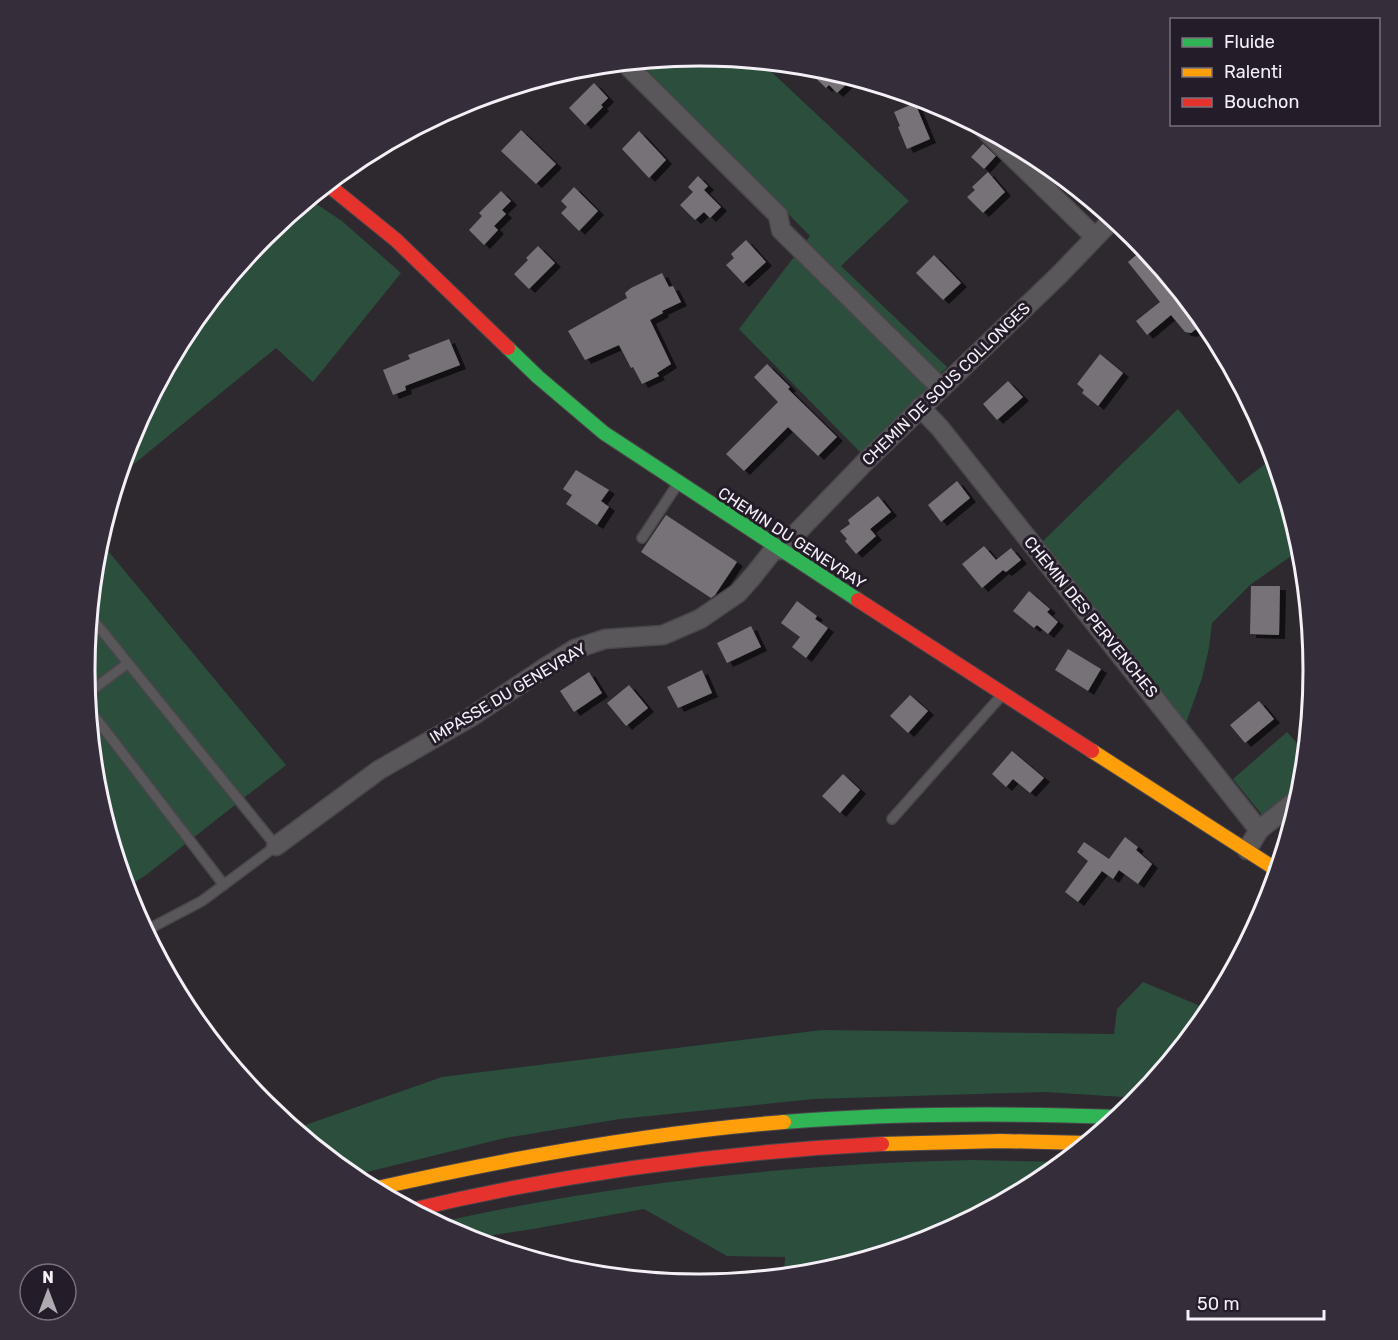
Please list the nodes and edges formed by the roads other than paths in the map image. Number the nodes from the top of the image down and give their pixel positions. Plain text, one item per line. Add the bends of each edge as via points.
1 (632, 70) edge
2 (1005, 150) edge
3 (333, 189) edge
4 (1107, 225) edge
5 (1095, 237) junction
6 (940, 388) junction
7 (920, 408) junction
8 (678, 483) junction
9 (642, 538) dead end
10 (778, 548) junction
11 (97, 624) edge
12 (128, 663) junction
13 (95, 688) edge
14 (1004, 694) junction
15 (97, 720) edge
16 (1286, 808) edge
17 (892, 819) dead end
18 (1259, 830) junction
19 (276, 846) junction
20 (1247, 850) junction
21 (1270, 866) edge
22 (224, 885) junction
23 (153, 927) edge
24 (1105, 1117) edge
25 (1074, 1143) edge
26 (386, 1186) edge
27 (423, 1207) edge

1 - 6 street via 778,215 781,230
2 - 5 street
3 - 8 main road, CHEMIN DU GENEVRAY via 404,247 567,403
4 - 5 street, CHEMIN DE SOUS COLLONGES
5 - 6 street, CHEMIN DE SOUS COLLONGES
6 - 7 street, CHEMIN DE SOUS COLLONGES
7 - 10 street, CHEMIN DE SOUS COLLONGES
7 - 18 street, CHEMIN DES PERVENCHES via 940,428
8 - 9 lane
8 - 10 main road, CHEMIN DU GENEVRAY
10 - 14 main road, CHEMIN DU GENEVRAY
10 - 19 street, IMPASSE DU GENEVRAY via 738,593 700,619 663,635 590,643 561,657 471,717 379,770
11 - 12 lane
12 - 13 lane
12 - 19 lane
14 - 17 lane
14 - 20 main road, CHEMIN DU GENEVRAY
15 - 22 lane
16 - 18 street
18 - 20 street
19 - 22 lane
20 - 21 main road, CHEMIN DU GENEVRAY
22 - 23 lane
24 - 26 main road via 980,1112 714,1127 540,1153
25 - 27 main road via 969,1141 798,1148 631,1167

